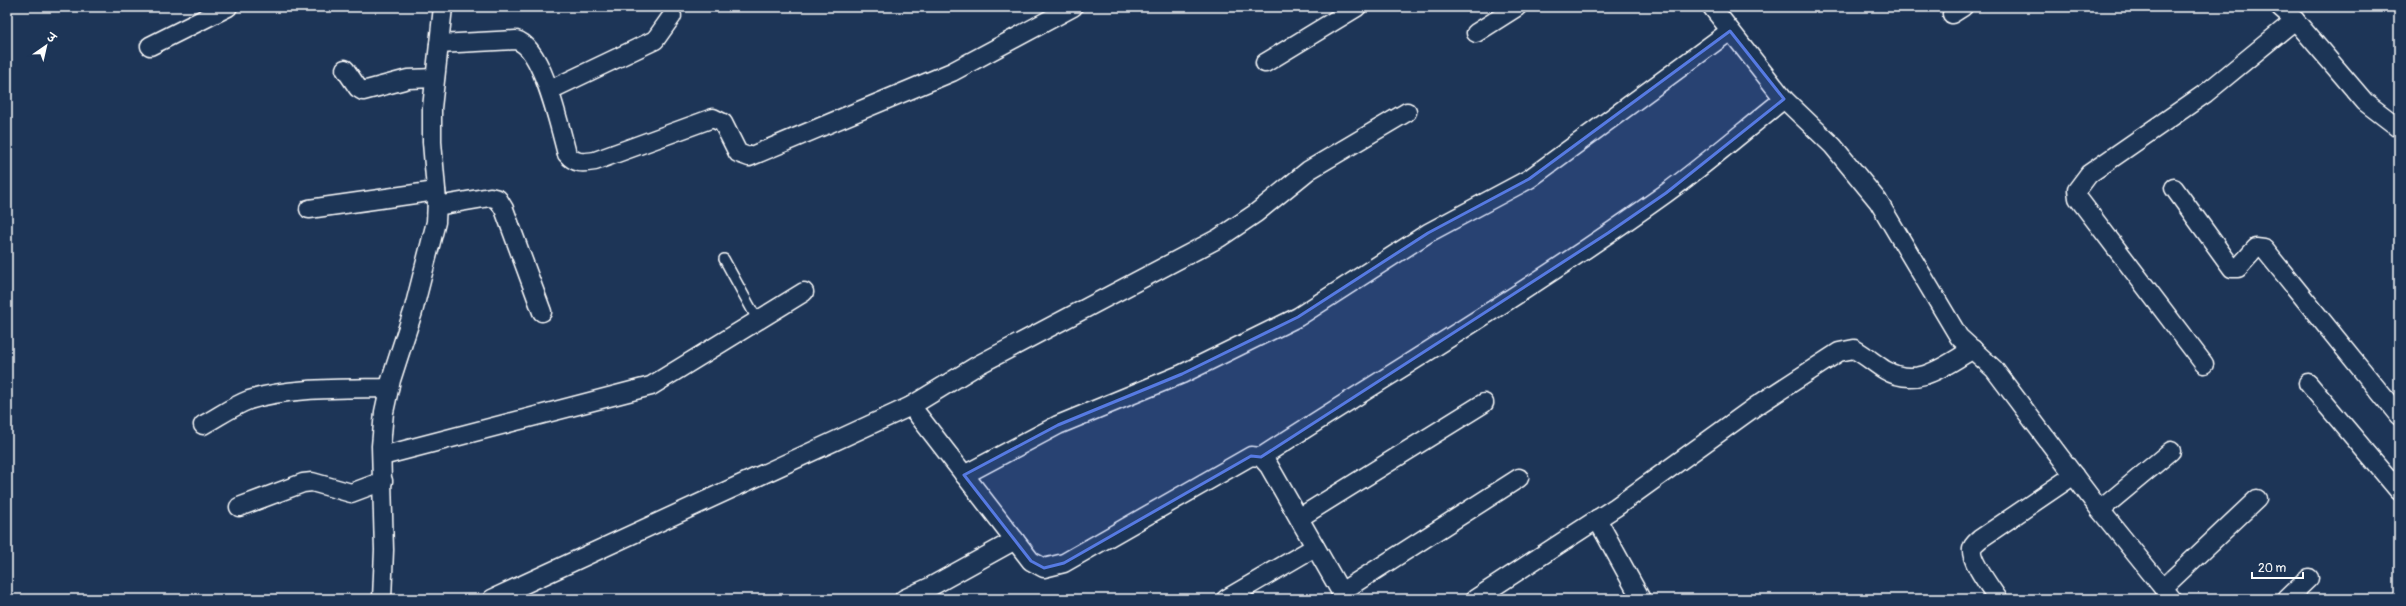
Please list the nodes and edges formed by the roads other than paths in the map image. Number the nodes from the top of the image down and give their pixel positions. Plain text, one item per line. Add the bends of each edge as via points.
1 (228, 7) edge
2 (443, 7) edge
3 (1073, 7) edge
4 (1357, 7) edge
5 (1517, 7) edge
6 (1712, 7) edge
7 (2280, 7) edge
8 (672, 16) dead end
9 (2295, 20) junction
10 (1730, 31) junction
11 (1476, 33) dead end
12 (439, 44) junction
13 (150, 46) dead end
14 (1265, 63) dead end
15 (345, 70) dead end
16 (435, 78) junction
17 (550, 90) junction
18 (1784, 99) junction
19 (1407, 112) dead end
20 (2399, 128) edge
21 (2174, 188) dead end
22 (436, 199) junction
23 (309, 209) dead end
24 (724, 259) dead end
25 (804, 292) dead end
26 (542, 312) dead end
27 (758, 321) junction
28 (1973, 349) junction
29 (2204, 364) dead end
30 (2308, 383) dead end
31 (389, 388) junction
32 (1484, 403) dead end
33 (911, 406) junction
34 (2399, 416) edge
35 (203, 425) dead end
36 (2171, 451) dead end
37 (382, 456) junction
38 (1261, 457) junction
39 (964, 475) junction
40 (2074, 475) junction
41 (1519, 478) dead end
42 (382, 481) junction
43 (2399, 491) edge
44 (2257, 499) dead end
45 (239, 507) dead end
46 (2100, 510) junction
47 (1299, 518) junction
48 (1597, 519) junction
49 (1015, 540) junction
50 (1315, 547) junction
51 (2309, 578) dead end
52 (2167, 593) edge
53 (1343, 595) edge
54 (382, 599) edge
55 (492, 599) edge
56 (904, 599) edge
57 (1226, 599) edge
58 (1475, 599) edge
59 (1641, 599) edge
60 (1998, 599) edge
61 (2287, 599) edge

1 - 13 street
2 - 12 street
3 - 17 street via 952,72 749,156 738,153 723,123 713,118 595,161 580,163 567,154
4 - 14 street
5 - 11 street
6 - 10 street
7 - 9 street
8 - 17 street via 655,40
9 - 20 street via 2365,102
9 - 29 street via 2206,93 2088,174 2077,190 2078,198
10 - 18 street
10 - 39 street via 1529,178 1428,233 1298,317 1182,374 1058,425
12 - 16 street
12 - 17 street via 521,41 530,50
15 - 16 street via 363,91 408,79
16 - 22 street via 432,142
18 - 28 street via 1833,146 1878,201 1955,330
18 - 38 street via 1666,193 1608,233 1482,317
19 - 33 street via 1309,170 1256,213 1219,238 978,366
21 - 34 street via 2232,268 2238,268 2256,248 2264,249
22 - 23 street
22 - 26 street via 498,199
22 - 31 street via 427,261
24 - 27 lane
25 - 27 street
27 - 37 street via 651,386
28 - 40 street via 1994,369
28 - 48 street via 1937,371 1915,378 1896,375 1854,349 1845,350 1756,406
30 - 43 street
31 - 35 street via 329,390 249,400
31 - 37 street via 384,412
32 - 47 street
33 - 39 street
33 - 55 street
36 - 46 street
37 - 42 street
38 - 47 street via 1269,466
38 - 49 street via 1251,456 1052,568 1038,566
39 - 49 street
40 - 46 street
40 - 60 street via 1980,539 1973,547 1977,566
41 - 53 street
42 - 45 street via 351,493 312,482 303,483
42 - 54 street
44 - 52 street
46 - 52 street
47 - 50 street
48 - 58 street
48 - 59 street
49 - 56 street
50 - 53 street
50 - 57 street
51 - 61 street

